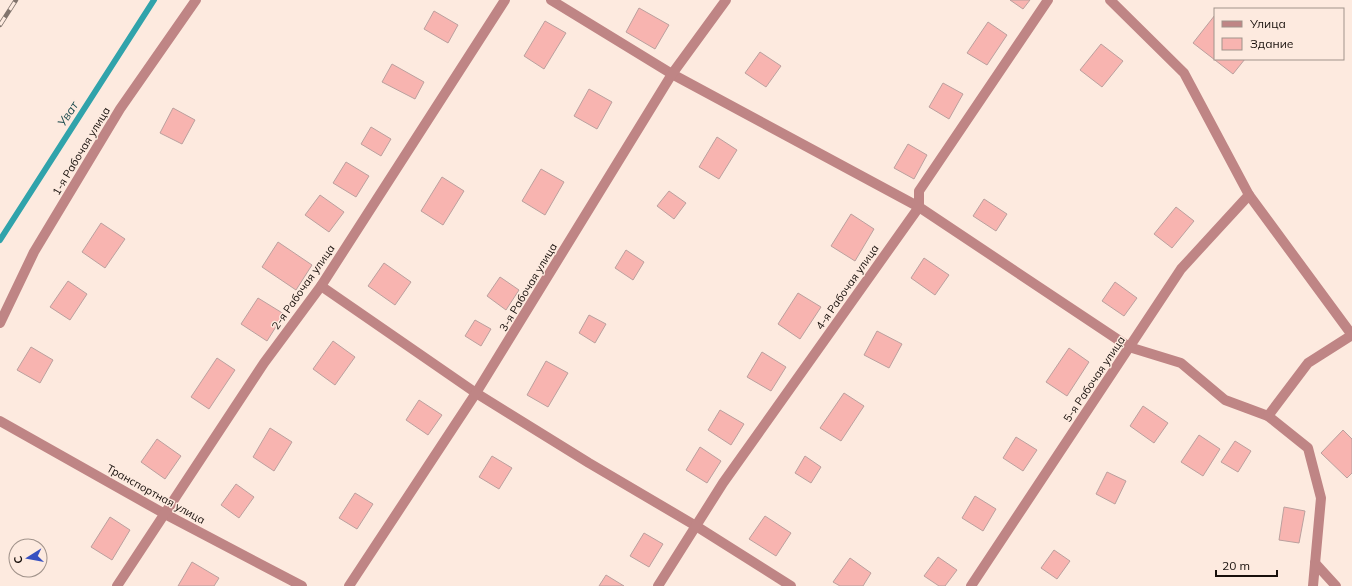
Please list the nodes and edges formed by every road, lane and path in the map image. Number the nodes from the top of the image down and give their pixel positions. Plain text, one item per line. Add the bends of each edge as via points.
1 (196, 0) edge
2 (505, 0) edge
3 (551, 0) edge
4 (726, 0) edge
5 (1048, 0) edge
6 (1110, 0) edge
7 (672, 74) junction
8 (1249, 195) junction
9 (919, 207) junction
10 (320, 286) junction
11 (0, 323) edge
12 (1352, 336) edge
13 (1129, 347) junction
14 (476, 393) junction
15 (1268, 416) junction
16 (0, 421) edge
17 (165, 514) junction
18 (696, 526) junction
19 (1315, 562) junction
20 (117, 586) edge
21 (302, 586) edge
22 (349, 586) edge
23 (658, 586) edge
24 (791, 586) edge
25 (971, 586) edge
26 (1313, 586) edge
27 (1336, 586) edge

1 - 11 street, 1-я Рабочая улица via 120,109 34,252
2 - 10 street, 2-я Рабочая улица
3 - 7 street
4 - 7 street, 3-я Рабочая улица
5 - 9 street, 4-я Рабочая улица via 919,191
6 - 8 street via 1184,73
7 - 9 street
7 - 14 street, 3-я Рабочая улица
8 - 12 street
8 - 13 street, 5-я Рабочая улица via 1181,269
9 - 13 street
9 - 18 street, 4-я Рабочая улица via 723,483
10 - 14 street
10 - 17 street, 2-я Рабочая улица via 264,364
12 - 15 street via 1308,363
13 - 15 street via 1181,363 1225,400
13 - 25 street, 5-я Рабочая улица
14 - 18 street
14 - 22 street, 3-я Рабочая улица
15 - 19 street via 1308,448 1321,498
16 - 17 street, Транспортная улица
17 - 20 street, 2-я Рабочая улица
17 - 21 street, Транспортная улица
18 - 23 street, 4-я Рабочая улица
18 - 24 street
19 - 26 street
19 - 27 street

